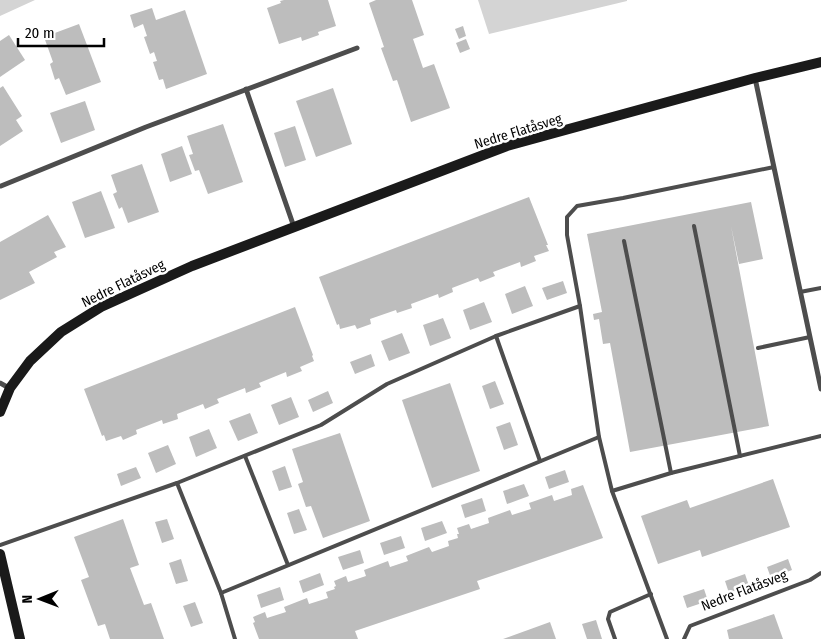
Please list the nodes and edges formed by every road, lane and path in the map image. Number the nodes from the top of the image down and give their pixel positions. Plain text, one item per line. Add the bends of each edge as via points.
1 (356, 48) dead end
2 (821, 62) edge
3 (755, 78) junction
4 (246, 89) junction
5 (774, 167) junction
6 (1, 186) edge
7 (294, 226) junction
8 (694, 226) dead end
9 (624, 241) dead end
10 (821, 288) edge
11 (800, 292) junction
12 (580, 306) junction
13 (496, 336) junction
14 (810, 337) junction
15 (758, 348) dead end
16 (0, 383) edge
17 (10, 388) junction
18 (821, 389) edge
19 (0, 412) edge
20 (821, 436) edge
21 (599, 437) junction
22 (244, 456) junction
23 (740, 456) junction
24 (540, 461) junction
25 (671, 472) junction
26 (176, 483) junction
27 (612, 491) junction
28 (0, 545) edge
29 (0, 554) edge
30 (288, 565) junction
31 (821, 573) edge
32 (221, 593) junction
33 (651, 594) junction
34 (20, 639) edge
35 (236, 639) edge
36 (615, 639) edge
37 (667, 639) edge
38 (684, 639) edge

1 - 4 street
2 - 3 street, Nedre Flatåsveg
3 - 5 street
3 - 7 street, Nedre Flatåsveg via 507,146
4 - 6 street
4 - 7 street
5 - 11 street
5 - 12 lane via 577,206 567,217 567,235
7 - 17 street, Nedre Flatåsveg via 192,266 101,307 60,332 30,361
8 - 23 lane
9 - 25 lane
10 - 11 lane
11 - 14 street
12 - 13 lane
12 - 21 lane
13 - 22 lane via 388,384 321,424
13 - 24 lane
14 - 15 lane
14 - 18 street
16 - 17 street
17 - 19 street, Nedre Flatåsveg
20 - 23 lane
21 - 24 lane
21 - 27 lane
22 - 26 lane
22 - 30 lane
23 - 25 lane
24 - 30 lane
25 - 27 lane
26 - 28 lane
26 - 32 lane
27 - 33 lane
29 - 34 street
30 - 32 lane
31 - 38 lane, Nedre Flatåsveg via 690,626
32 - 35 lane
33 - 36 lane via 610,612 608,619
33 - 37 lane

